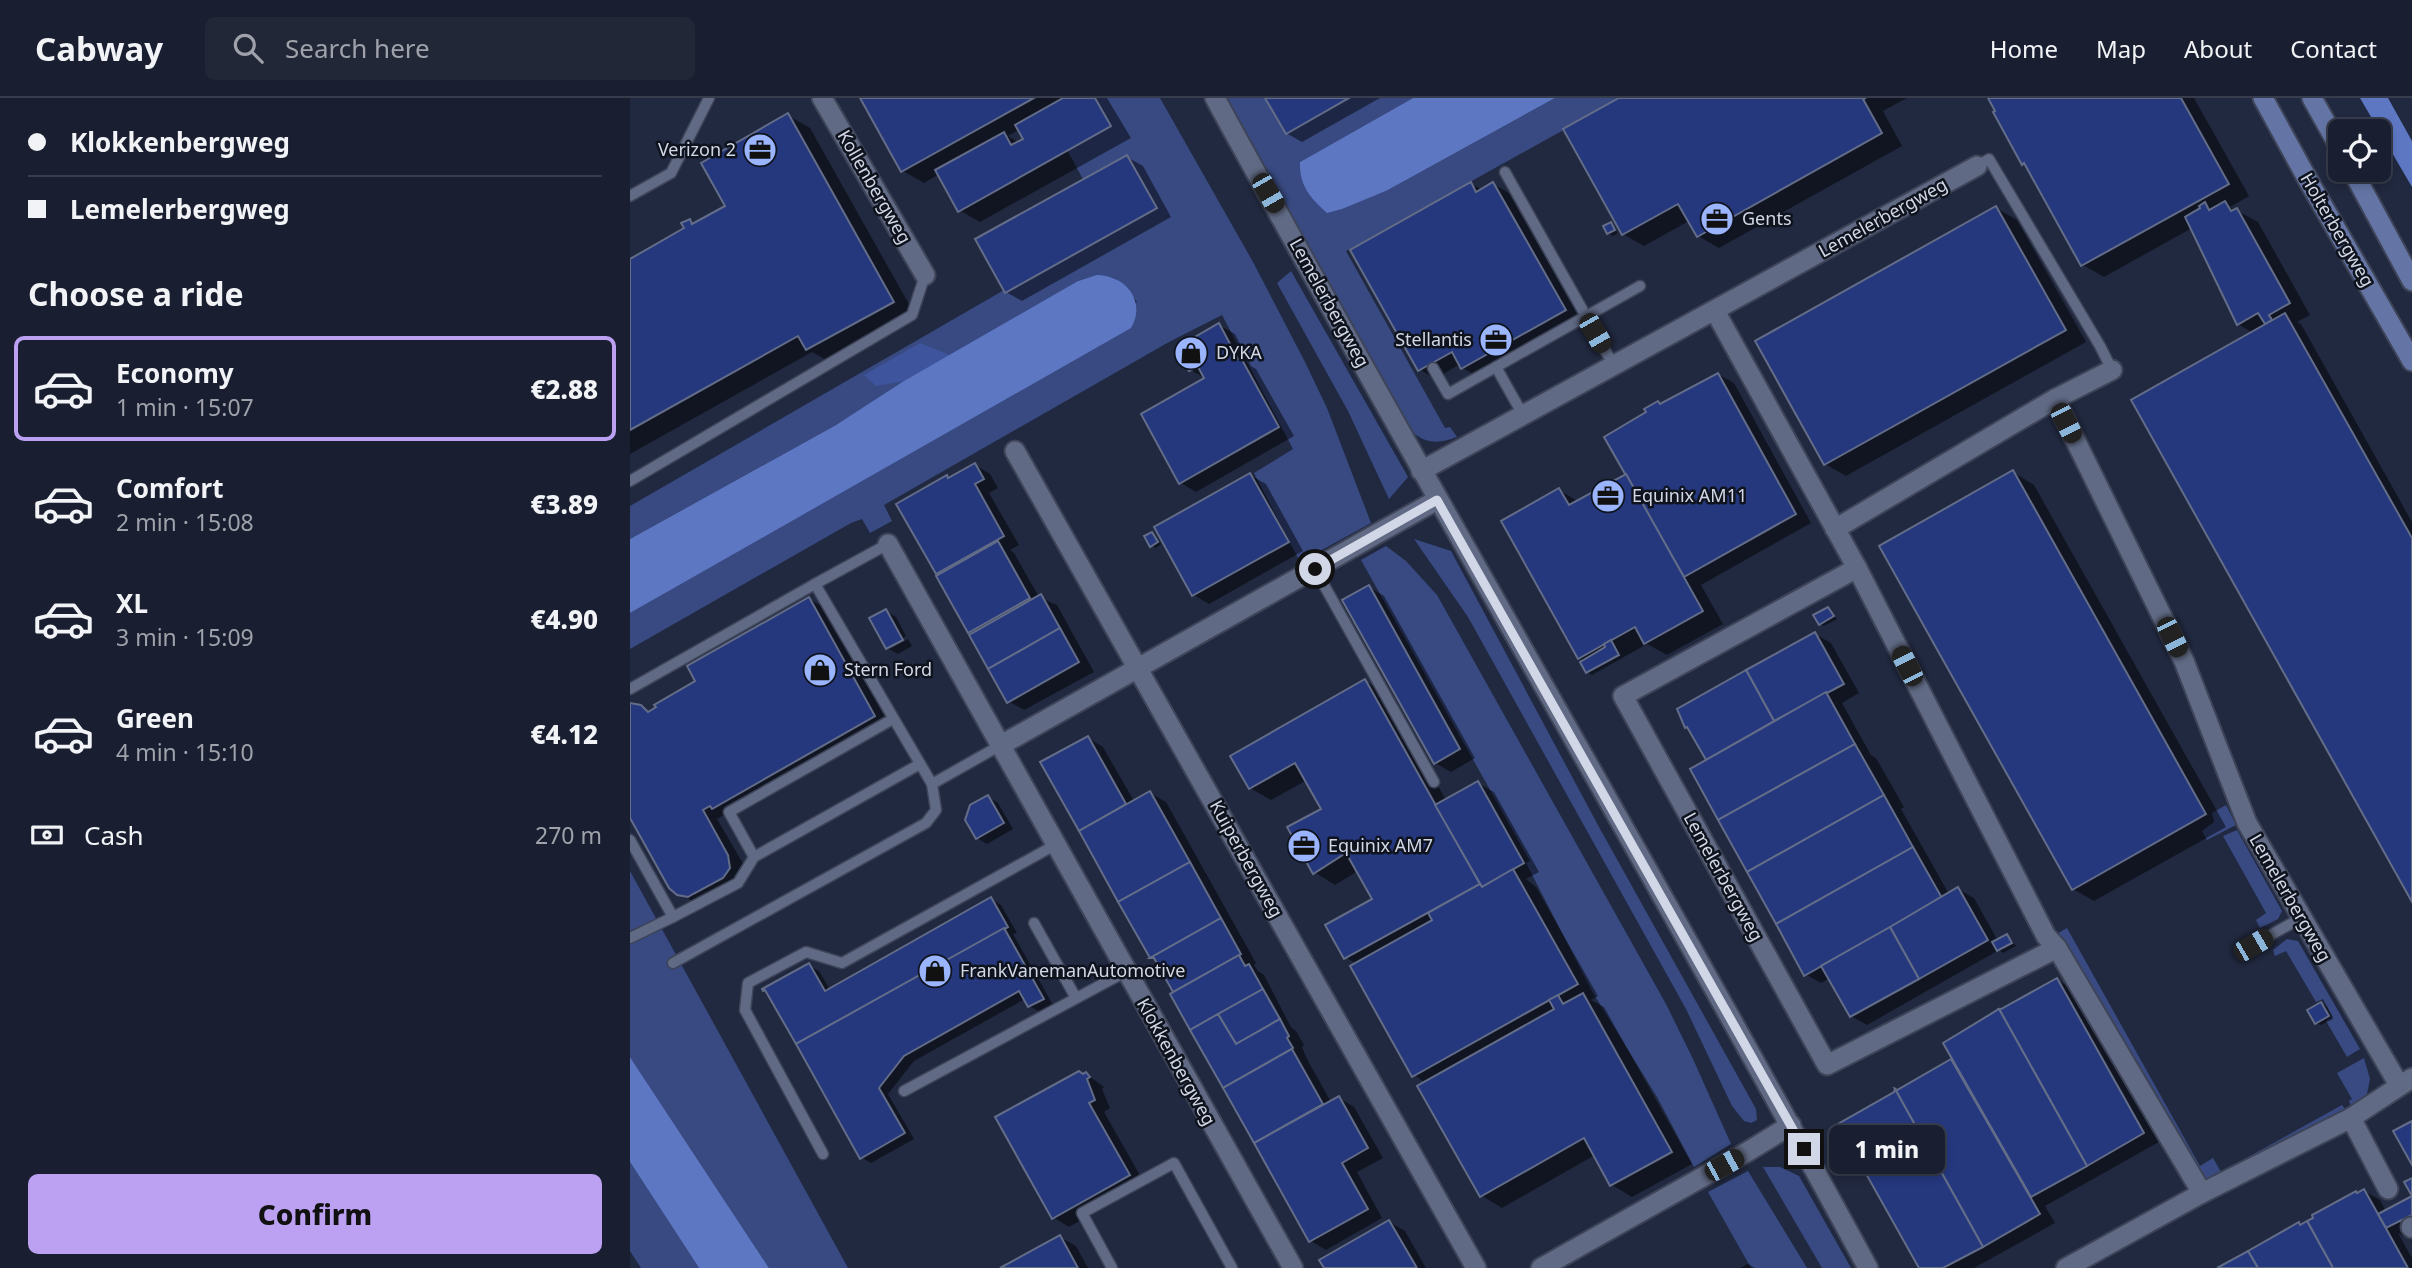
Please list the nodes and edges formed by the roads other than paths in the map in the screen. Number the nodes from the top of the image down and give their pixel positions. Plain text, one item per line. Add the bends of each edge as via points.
1 (709, 98) edge
2 (822, 98) edge
3 (1215, 98) edge
4 (2263, 98) edge
5 (2312, 98) edge
6 (2328, 127) edge
7 (1977, 166) joint
8 (1505, 173) dead end
9 (2358, 182) edge
10 (630, 196) edge
11 (925, 275) joint
12 (2412, 281) edge
13 (1640, 286) dead end
14 (1715, 311) junction
15 (1586, 317) junction
16 (2412, 361) edge
17 (1614, 366) junction
18 (1496, 367) junction
19 (1433, 368) dead end
20 (2112, 370) joint
21 (2054, 399) junction
22 (1523, 415) junction
23 (1015, 451) dead end
24 (1421, 471) junction
25 (630, 481) edge
26 (1437, 500) junction
27 (1835, 529) junction
28 (888, 544) joint
29 (1857, 568) junction
30 (1315, 569) junction
31 (815, 584) junction
32 (1138, 669) junction
33 (630, 689) edge
34 (893, 719) junction
35 (1001, 745) junction
36 (920, 764) junction
37 (1434, 782) dead end
38 (932, 783) junction
39 (630, 840) edge
40 (1055, 845) junction
41 (754, 857) junction
42 (673, 917) junction
43 (2301, 918) junction
44 (1034, 923) dead end
45 (630, 939) edge
46 (2253, 945) dead end
47 (2057, 948) junction
48 (673, 962) dead end
49 (1125, 972) junction
50 (1076, 998) junction
51 (2405, 1082) edge
52 (904, 1091) dead end
53 (2351, 1118) junction
54 (1791, 1125) junction
55 (823, 1154) dead end
56 (2388, 1189) dead end
57 (2202, 1193) junction
58 (1112, 1268) edge
59 (1232, 1268) edge
60 (1293, 1268) edge
61 (1476, 1268) edge
62 (1541, 1268) edge
63 (1868, 1268) edge
64 (2066, 1268) edge

1 - 10 lane via 671,173
2 - 11 street, Kollenbergweg
3 - 24 street, Lemelerbergweg
4 - 16 main road, Holterbergweg
5 - 6 main road
7 - 14 street, Lemelerbergweg
7 - 20 lane via 1989,159
8 - 15 lane
9 - 12 main road
11 - 25 lane via 912,314
13 - 15 lane
14 - 17 street, Lemelerbergweg
14 - 27 street
15 - 17 lane
15 - 18 lane
17 - 22 street, Lemelerbergweg
18 - 19 lane via 1448,394
18 - 22 lane
20 - 21 street
21 - 27 street
21 - 43 street, Lemelerbergweg via 2184,661 2246,823
22 - 24 street, Lemelerbergweg
23 - 32 street, Kuiperbergweg
24 - 26 street, Lemelerbergweg
26 - 30 street
26 - 54 street, Lemelerbergweg
27 - 29 street
28 - 31 lane
28 - 35 street, Klokkenbergweg
29 - 47 street via 2046,936
29 - 47 street, Lemelerbergweg via 1623,696 1827,1065
30 - 32 street
30 - 37 lane
31 - 33 lane
31 - 34 lane
32 - 35 street
32 - 61 street, Kuiperbergweg
34 - 36 lane
34 - 41 lane via 729,812
35 - 38 lane
35 - 40 street, Klokkenbergweg
36 - 38 lane
36 - 41 lane
38 - 48 lane via 936,810 926,823
39 - 42 lane
40 - 49 street, Klokkenbergweg
40 - 55 lane via 842,963 806,952 748,983 745,1010
41 - 42 lane via 738,883
42 - 45 lane
43 - 46 lane
43 - 51 street, Lemelerbergweg
44 - 50 lane
47 - 57 street
49 - 50 lane
49 - 60 street, Klokkenbergweg
50 - 52 lane
51 - 53 street, Lemelerbergweg
53 - 56 street
53 - 57 street, Lemelerbergweg
54 - 62 street
54 - 63 street, Lemelerbergweg
57 - 64 street, Lemelerbergweg
58 - 59 lane via 1082,1213 1174,1163

